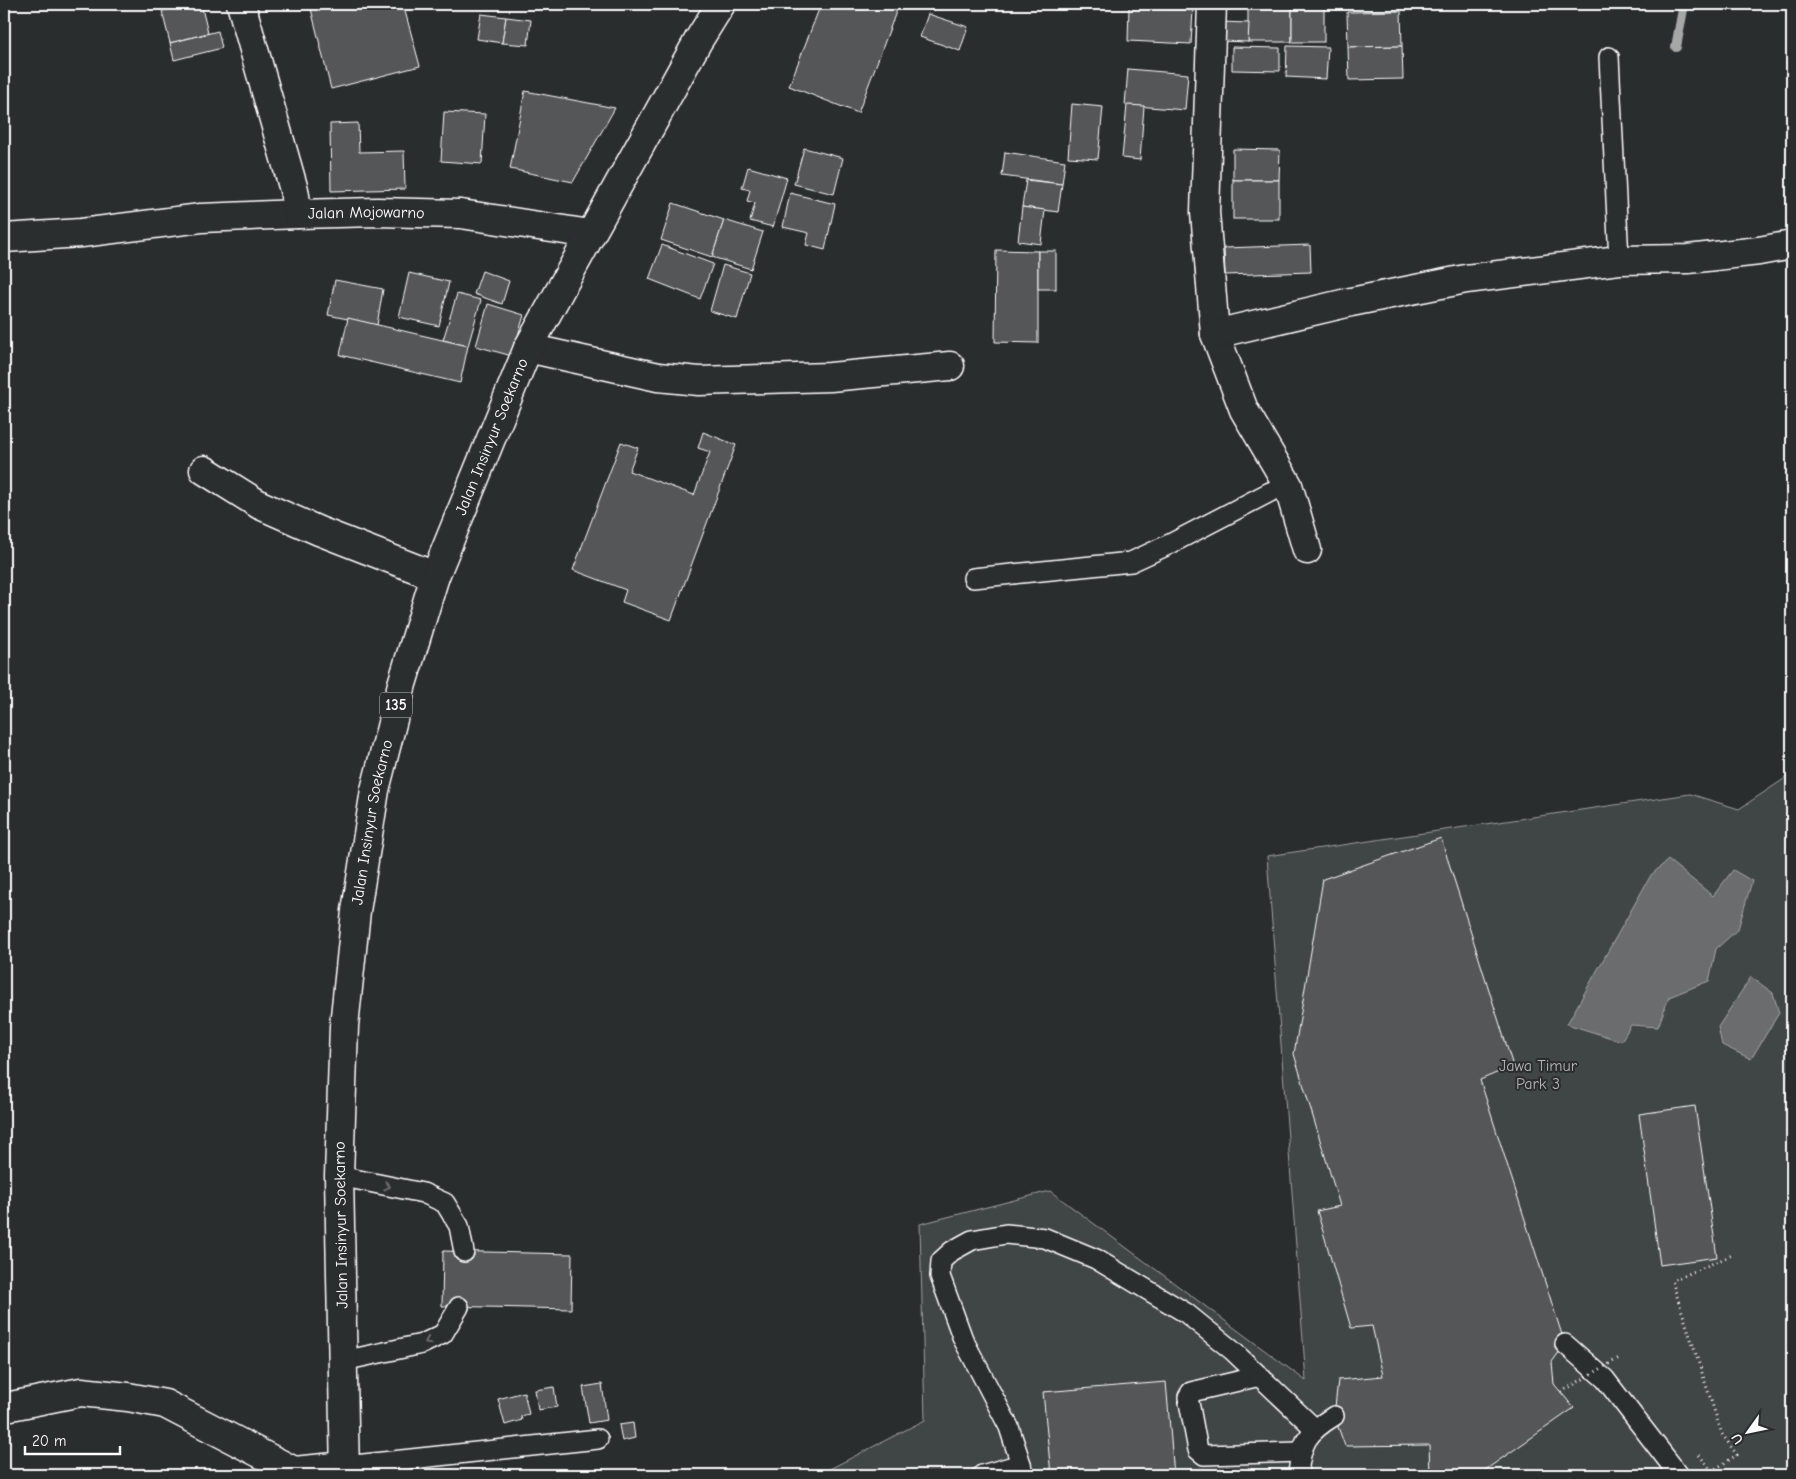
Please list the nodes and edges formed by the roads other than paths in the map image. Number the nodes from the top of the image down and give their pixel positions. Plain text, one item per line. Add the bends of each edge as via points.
1 (241, 4) edge
2 (721, 4) edge
3 (1212, 4) edge
4 (1610, 57) dead end
5 (298, 214) junction
6 (590, 234) junction
7 (4, 238) edge
8 (1792, 245) edge
9 (1619, 260) junction
10 (1216, 334) junction
11 (528, 348) junction
12 (950, 366) dead end
13 (204, 470) dead end
14 (1288, 485) junction
15 (1307, 550) dead end
16 (435, 576) junction
17 (973, 578) dead end
18 (339, 1176) junction
19 (464, 1252) dead end
20 (458, 1306) dead end
21 (1565, 1344) dead end
22 (343, 1361) junction
23 (1260, 1376) junction
24 (11, 1406) dead end
25 (1334, 1416) dead end
26 (1314, 1428) junction
27 (598, 1439) dead end
28 (1300, 1452) junction
29 (1022, 1469) edge
30 (345, 1471) edge
31 (982, 1475) edge
32 (1298, 1475) edge
33 (1679, 1475) edge

1 - 5 street, Jalan Mojowarno
2 - 6 street, Jalan Insinyur Soekarno / 135
3 - 10 street via 1205,212
4 - 9 lane
5 - 6 street, Jalan Mojowarno via 461,214
5 - 7 street via 201,218 81,233
6 - 11 street, Jalan Insinyur Soekarno / 135
8 - 9 street via 1688,260
9 - 10 street via 1447,283
10 - 14 street via 1244,410
11 - 12 street via 658,377 699,381 830,377
11 - 16 street, Jalan Insinyur Soekarno / 135
13 - 16 street via 260,504 319,531
14 - 15 street
14 - 17 lane via 1131,562
16 - 18 street, Jalan Insinyur Soekarno / 135 via 402,684 374,799 356,911 344,1026
18 -> 19 lane via 423,1192 445,1203 460,1226
18 - 22 street, Jalan Insinyur Soekarno / 135
20 -> 22 lane via 443,1334 422,1344
21 - 33 lane via 1605,1379
22 - 30 street, Jalan Insinyur Soekarno / 135
23 - 26 lane
23 - 28 lane via 1191,1392 1188,1398 1198,1450 1204,1455
23 - 29 lane via 1186,1313 1096,1259 1045,1238 1006,1234 972,1240 941,1261 940,1276 963,1339 1009,1427
24 - 30 street via 81,1392 165,1404 294,1471
25 - 26 lane
26 - 28 lane
27 - 30 lane
28 - 32 lane
29 - 31 lane

